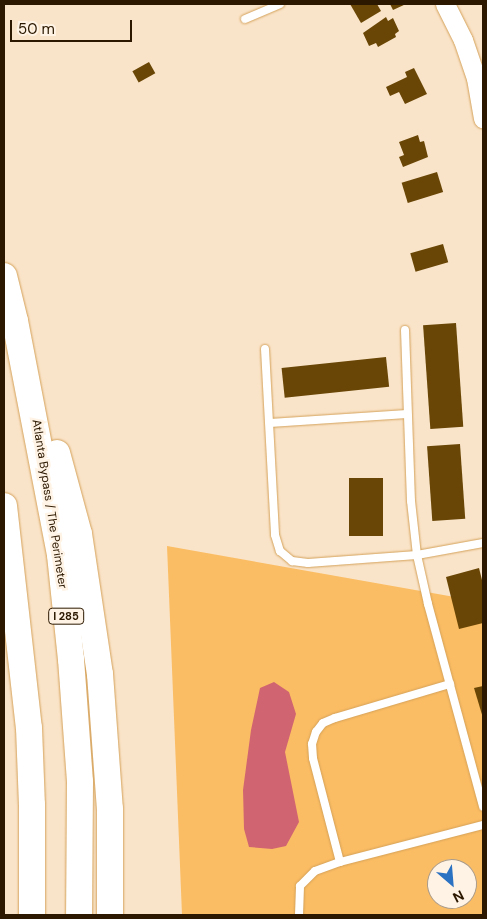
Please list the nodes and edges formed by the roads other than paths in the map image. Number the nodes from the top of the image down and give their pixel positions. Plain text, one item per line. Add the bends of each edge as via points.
1 (280, 4) edge
2 (445, 4) edge
3 (245, 19) dead end
4 (483, 118) edge
5 (4, 276) edge
6 (15, 321) junction
7 (405, 330) dead end
8 (265, 349) dead end
9 (407, 414) junction
10 (270, 423) junction
11 (4, 506) edge
12 (483, 543) edge
13 (10, 546) junction
14 (417, 555) junction
15 (4, 615) edge
16 (450, 684) junction
17 (483, 807) edge
18 (483, 826) edge
19 (340, 862) junction
20 (32, 915) edge
21 (79, 915) edge
22 (110, 915) edge
23 (299, 915) edge

1 - 3 lane
2 - 4 street via 463,40 476,78
5 - 6 highway, Atlanta Bypass / The Perimeter / I 285
6 - 21 highway, Atlanta Bypass / The Perimeter / I 285 via 60,555 80,782
6 - 22 highway via 50,427 79,534 100,674 105,732 110,808
7 - 9 lane
8 - 10 lane
9 - 10 lane
9 - 14 lane
10 - 14 lane via 275,535 280,551 292,561 308,563
11 - 13 highway
12 - 14 lane
13 - 15 highway
13 - 20 highway via 29,728
14 - 16 lane
16 - 17 lane
16 - 19 lane via 322,723 316,732 312,758
18 - 19 lane
19 - 23 lane via 315,871 300,886

